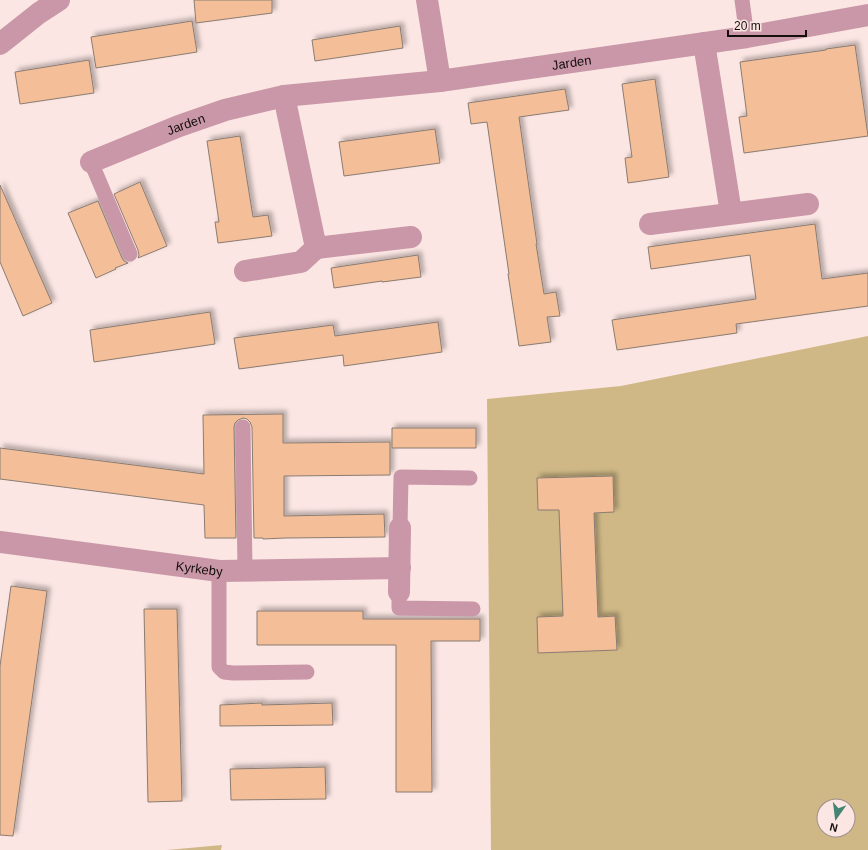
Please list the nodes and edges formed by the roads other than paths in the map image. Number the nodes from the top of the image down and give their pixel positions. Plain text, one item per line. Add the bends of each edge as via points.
1 (58, 0) edge
2 (427, 0) edge
3 (742, 0) edge
4 (868, 16) edge
5 (747, 37) junction
6 (704, 43) junction
7 (0, 44) edge
8 (440, 81) junction
9 (284, 96) junction
10 (91, 162) joint
11 (808, 204) dead end
12 (731, 213) junction
13 (650, 224) dead end
14 (411, 237) dead end
15 (316, 248) junction
16 (130, 254) dead end
17 (245, 271) dead end
18 (243, 427) dead end
19 (470, 478) dead end
20 (400, 528) joint
21 (0, 542) edge
22 (400, 568) junction
23 (219, 571) junction
24 (245, 571) junction
25 (399, 592) joint
26 (473, 609) dead end
27 (307, 672) dead end

1 - 7 street
2 - 8 street
3 - 5 lane
4 - 5 street, Jarden
5 - 6 street, Jarden
6 - 8 street, Jarden
6 - 12 street
8 - 9 street, Jarden
9 - 10 street, Jarden via 225,110
9 - 15 street
10 - 16 lane
11 - 12 street
12 - 13 street
14 - 15 street
15 - 17 street via 302,262
18 - 24 lane
19 - 20 lane via 401,477
20 - 22 street
21 - 23 street, Kyrkeby
22 - 24 street, Kyrkeby
22 - 25 street
23 - 24 street, Kyrkeby
23 - 27 lane via 219,667 224,672 233,673
25 - 26 lane via 399,608

